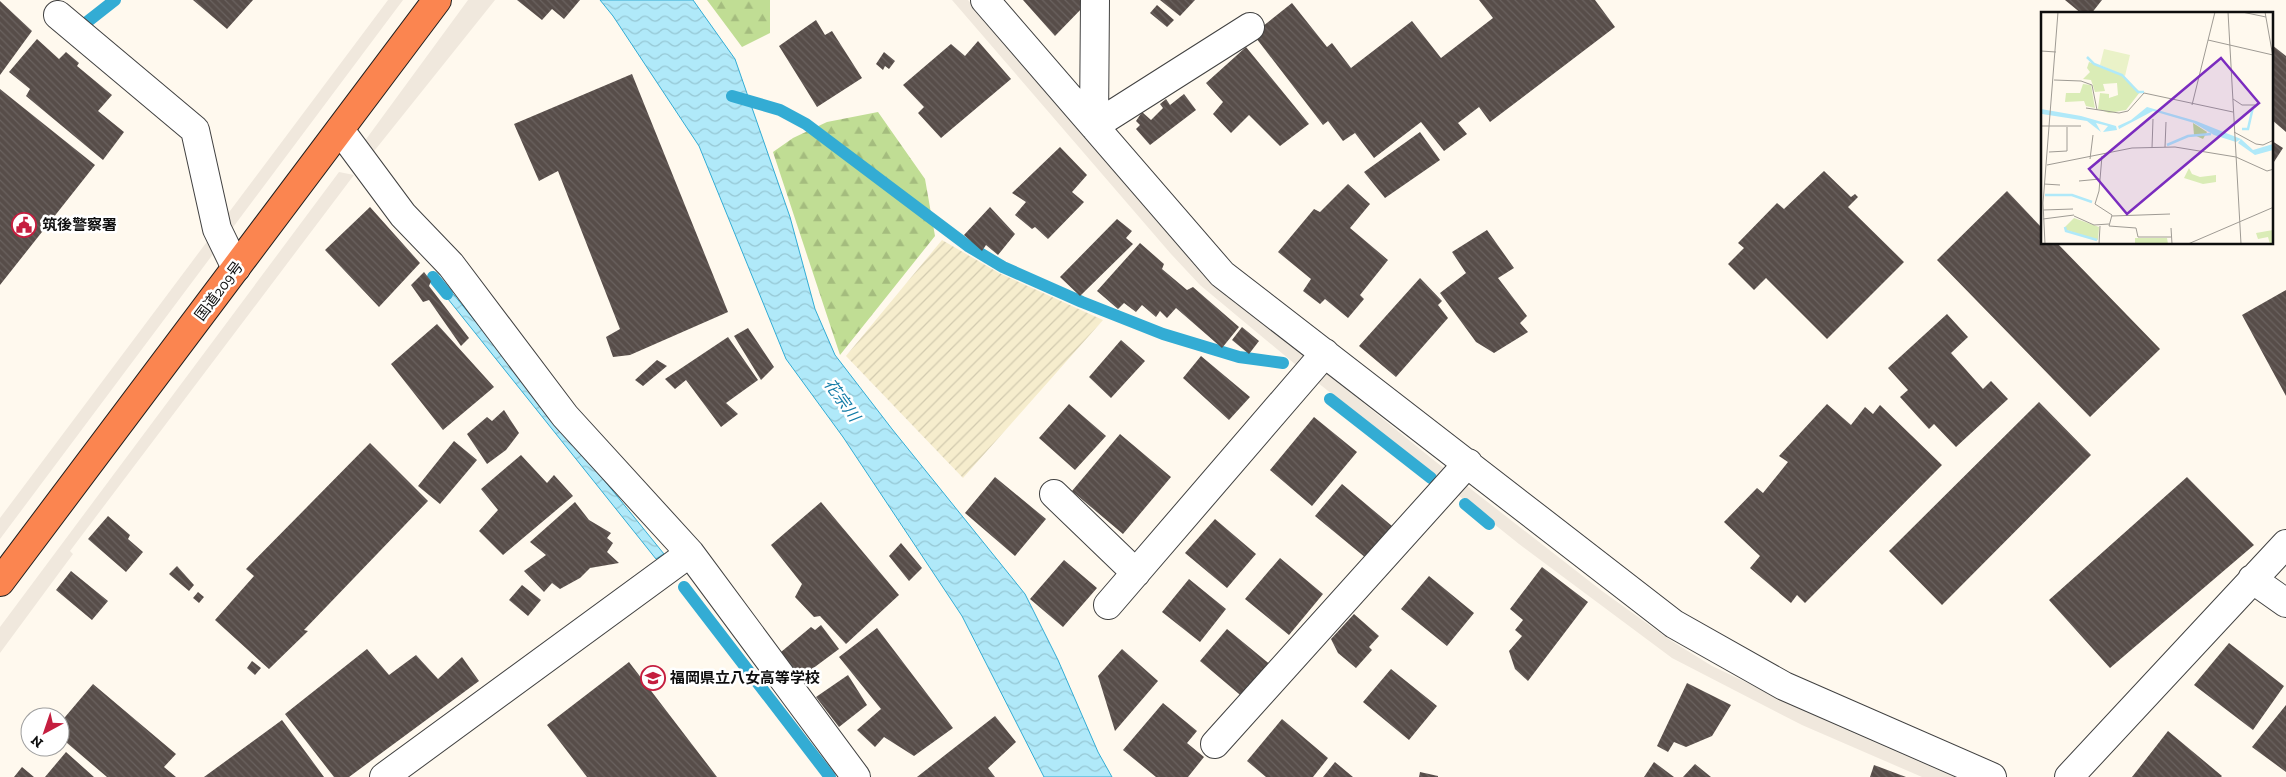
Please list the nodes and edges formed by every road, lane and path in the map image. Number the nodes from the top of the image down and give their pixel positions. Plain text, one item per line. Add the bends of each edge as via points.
1 (437, 0) edge
2 (985, 0) edge
3 (1095, 0) edge
4 (58, 15) dead end
5 (1250, 27) dead end
6 (1094, 126) junction
7 (340, 130) junction
8 (236, 268) junction
9 (1326, 353) junction
10 (1468, 464) junction
11 (1054, 494) dead end
12 (2286, 544) edge
13 (690, 553) junction
14 (1136, 573) junction
15 (2252, 578) junction
16 (0, 582) edge
17 (2286, 603) edge
18 (1108, 605) dead end
19 (1215, 744) dead end
20 (384, 777) edge
21 (856, 777) edge
22 (1992, 777) edge
23 (2069, 777) edge

1 - 7 highway, 国道209号
2 - 6 street
3 - 6 street
4 - 8 street via 195,130 217,229
5 - 6 street
6 - 9 street via 1222,274
7 - 8 highway, 国道209号
7 - 13 street via 403,215 451,265 565,416
8 - 16 highway, 国道209号
9 - 10 street
9 - 14 street
10 - 19 street
10 - 22 street via 1674,624 1784,686
11 - 14 street
12 - 15 street
13 - 20 street
13 - 21 street
14 - 18 street
15 - 17 street
15 - 23 street

